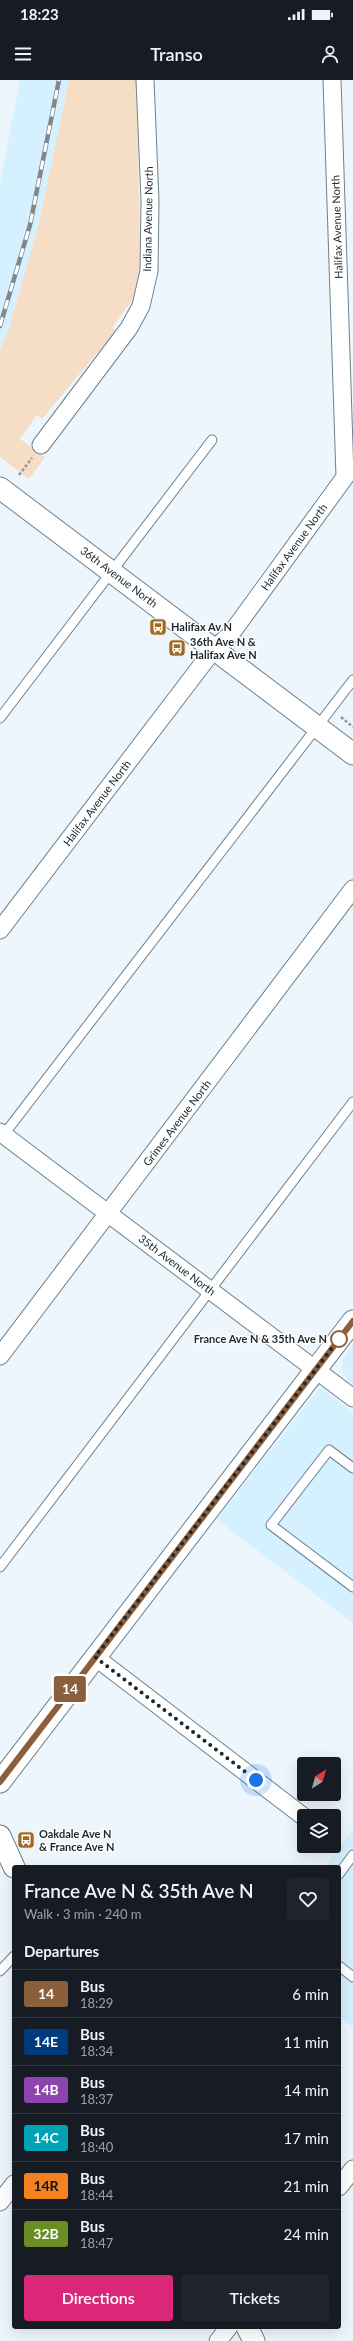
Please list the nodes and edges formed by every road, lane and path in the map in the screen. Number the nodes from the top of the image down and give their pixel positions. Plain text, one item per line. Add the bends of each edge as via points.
1 (145, 80) edge
2 (332, 80) edge
3 (212, 440) dead end
4 (41, 445) joint
5 (19, 475) dead end
6 (0, 488) edge
7 (111, 572) junction
8 (214, 649) junction
9 (353, 680) edge
10 (0, 718) edge
11 (318, 727) junction
12 (353, 754) edge
13 (353, 889) edge
14 (0, 930) edge
15 (353, 1102) edge
16 (1, 1136) edge
17 (108, 1214) junction
18 (210, 1290) junction
19 (353, 1321) edge
20 (0, 1356) edge
21 (316, 1370) junction
22 (353, 1398) edge
23 (353, 1468) edge
24 (0, 1567) edge
25 (353, 1587) edge
26 (95, 1657) junction
27 (1, 1779) edge
28 (297, 1812) edge
29 (0, 1836) edge
30 (353, 1855) edge
31 (13, 1865) edge
32 (341, 1871) edge
33 (12, 1958) edge
34 (341, 1968) edge
35 (0, 1971) edge
36 (353, 1977) edge
37 (353, 2169) edge
38 (341, 2184) edge
39 (12, 2187) edge
40 (0, 2202) edge
41 (227, 2329) edge
42 (248, 2329) edge
43 (218, 2341) edge
44 (254, 2341) edge

1 - 4 street, Indiana Avenue North via 150,201 149,271 141,306 129,328
2 - 8 street, Halifax Avenue North via 345,477 230,635
3 - 7 lane
4 - 5 path
6 - 7 street, 36th Avenue North
7 - 8 street, 36th Avenue North
7 - 10 lane
8 - 11 street, 36th Avenue North
8 - 14 street, Halifax Avenue North
9 - 11 lane
11 - 12 street, 36th Avenue North
11 - 16 lane
13 - 17 street, Grimes Avenue North
15 - 18 lane
16 - 17 street, 35th Avenue North
17 - 18 street, 35th Avenue North
17 - 20 street, Grimes Avenue North
18 - 21 street, 35th Avenue North
18 - 24 lane
19 - 21 street
21 - 22 street, 35th Avenue North
21 - 26 street
23 - 25 lane via 329,1450 271,1525
26 - 27 street
26 - 28 street
29 - 31 street
30 - 32 lane
33 - 35 lane
34 - 36 lane
37 - 38 street
39 - 40 street
41 - 43 street
42 - 44 street

